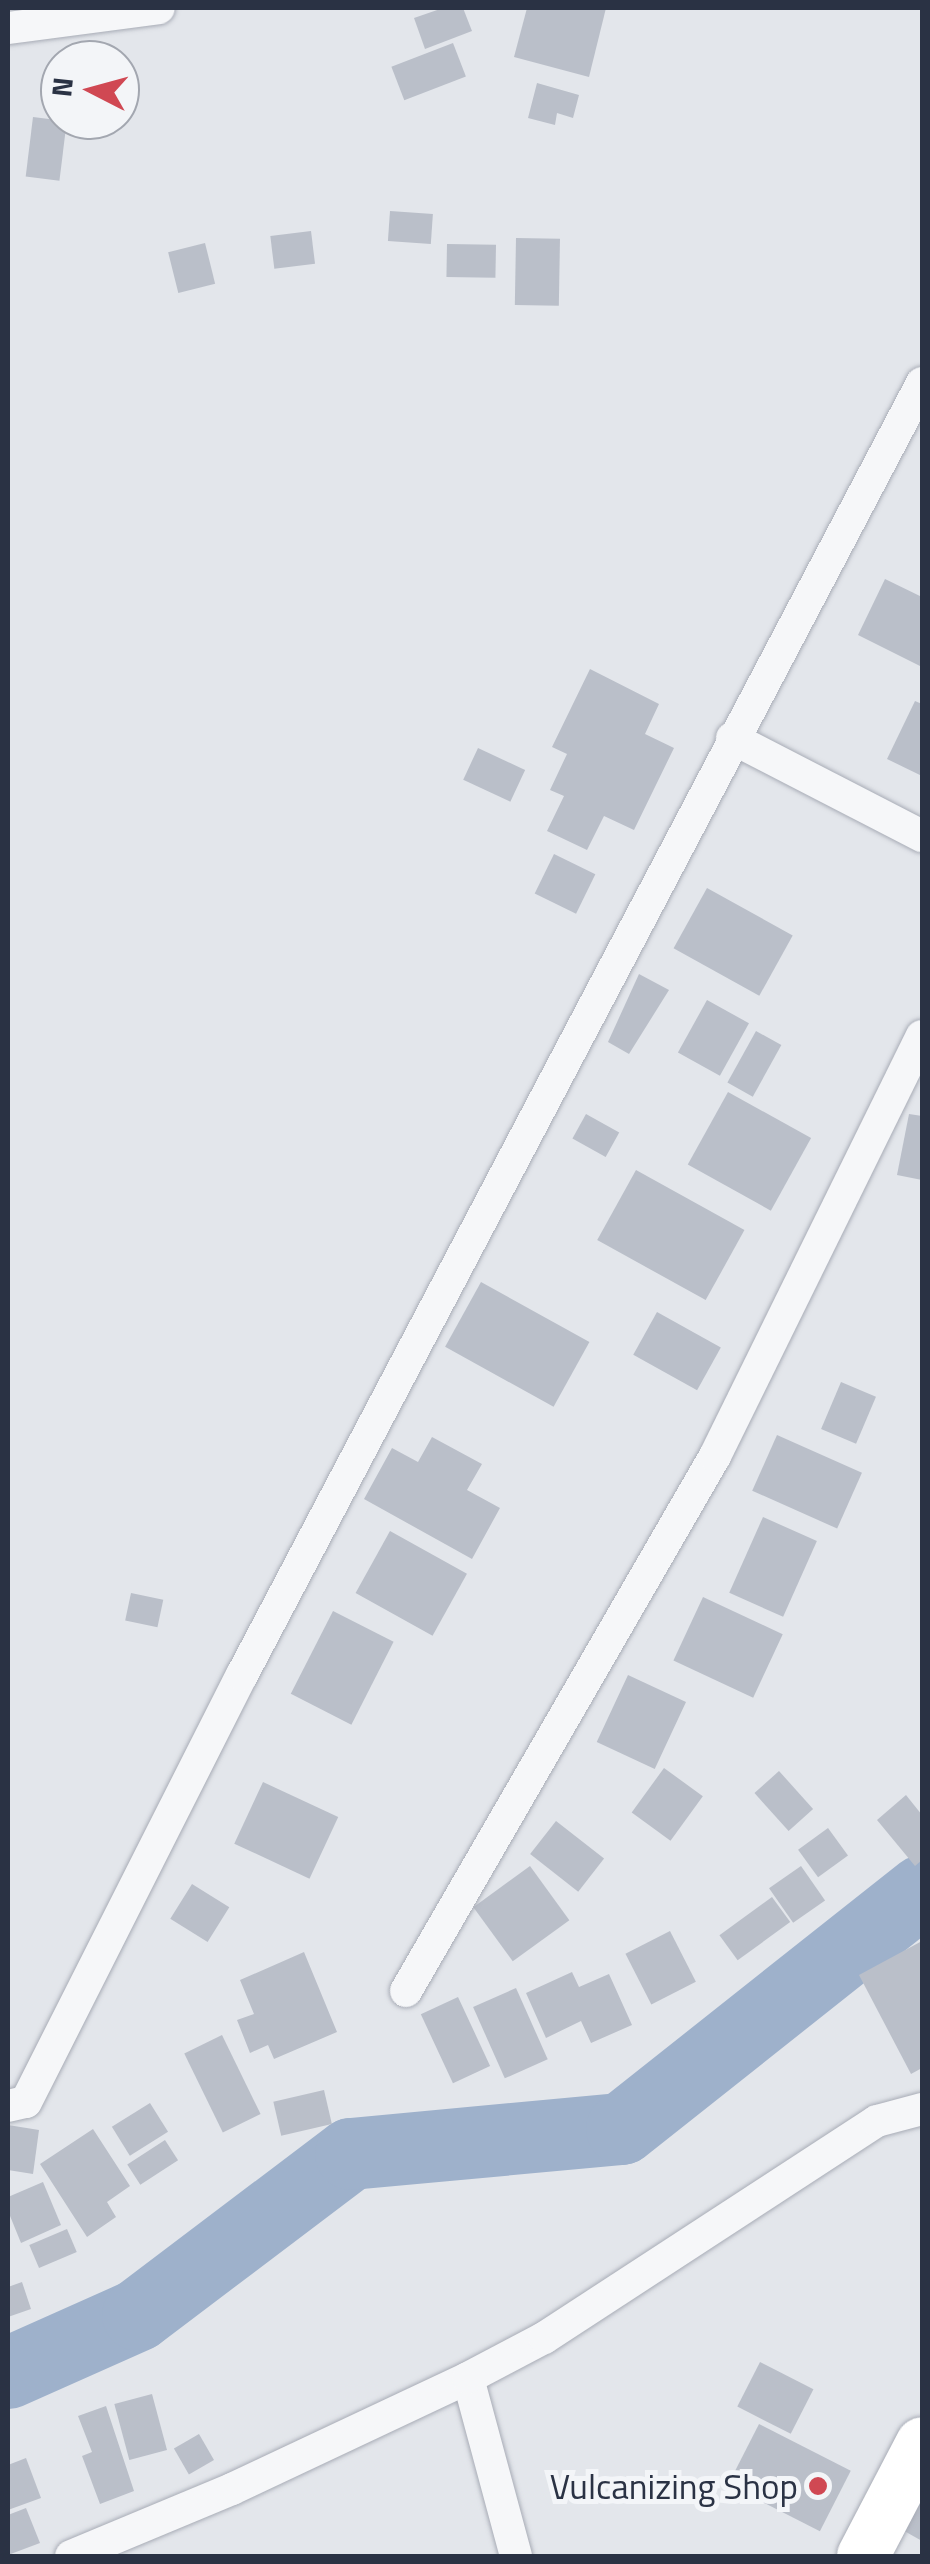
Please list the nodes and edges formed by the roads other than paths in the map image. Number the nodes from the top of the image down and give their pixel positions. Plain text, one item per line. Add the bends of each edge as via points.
1 (159, 8) edge
2 (8, 28) edge
3 (922, 383) edge
4 (732, 738) junction
5 (922, 836) edge
6 (922, 1036) edge
7 (406, 1991) dead end
8 (8, 2106) edge
9 (922, 2108) edge
10 (468, 2378) junction
11 (922, 2443) edge
12 (71, 2556) edge
13 (516, 2556) edge
14 (863, 2556) edge

1 - 2 street
3 - 4 street
4 - 5 street
4 - 8 street via 26,2102
6 - 7 street via 715,1456
9 - 10 street via 877,2121 544,2338
10 - 12 street via 232,2490
10 - 13 street
11 - 14 main road

